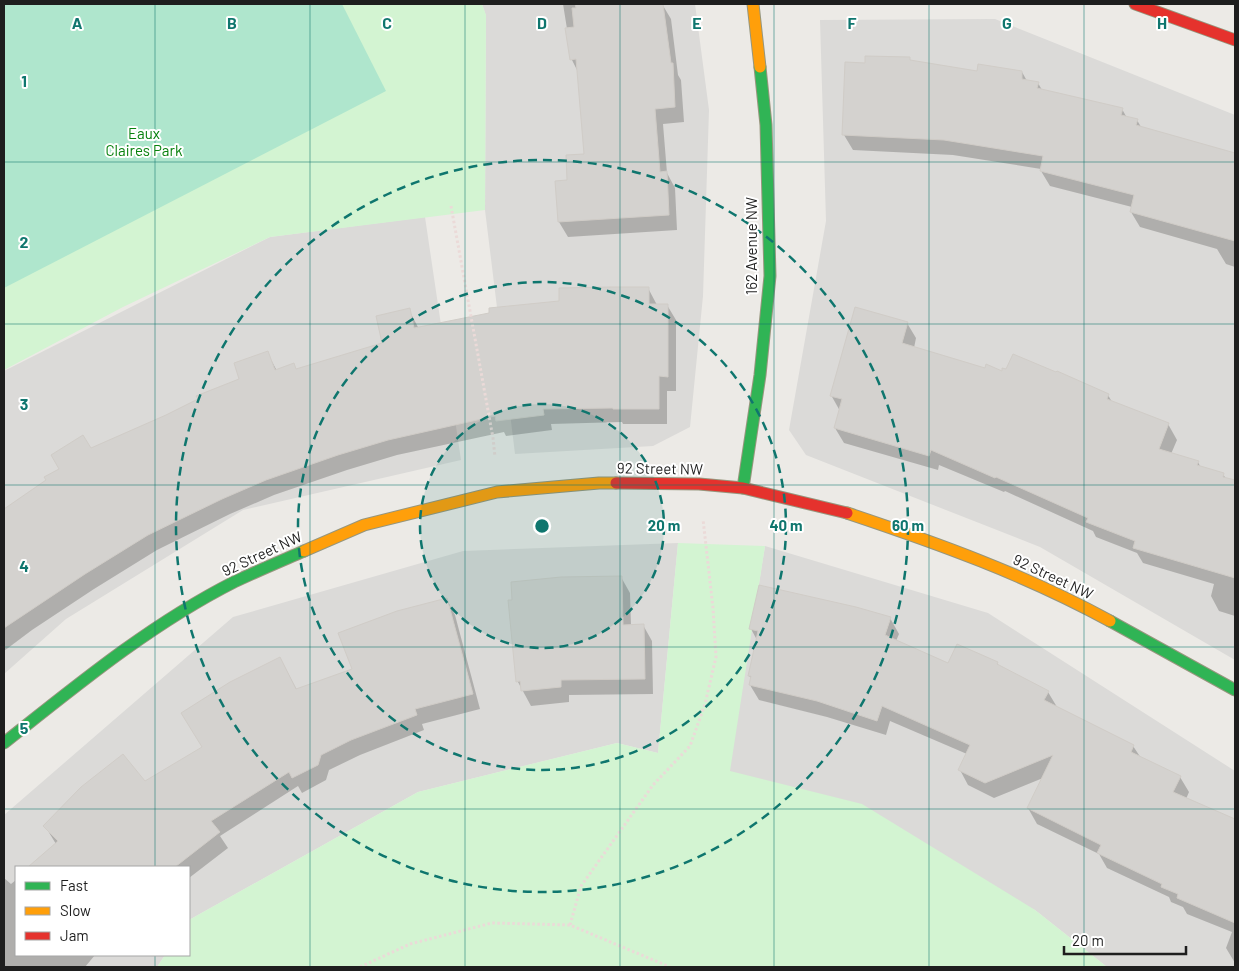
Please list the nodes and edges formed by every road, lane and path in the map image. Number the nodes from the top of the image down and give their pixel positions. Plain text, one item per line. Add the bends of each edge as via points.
1 (753, 4) edge
2 (1135, 4) edge
3 (1235, 40) edge
4 (451, 206) dead end
5 (699, 484) junction
6 (743, 488) junction
7 (497, 492) junction
8 (1235, 690) edge
9 (4, 743) edge
10 (570, 925) junction
11 (360, 967) edge
12 (670, 967) edge

1 - 6 street, 162 Avenue NW via 766,126 770,276 760,375
2 - 3 street
4 - 7 path via 493,438
5 - 6 street, 92 Street NW
5 - 7 street, 92 Street NW via 600,483
5 - 10 path via 716,657 706,704 690,746 653,785 580,886
6 - 8 street, 92 Street NW via 840,511 931,541 1022,577 1088,609
7 - 9 street, 92 Street NW via 364,525 234,582 162,624 86,678
10 - 11 path via 492,923 410,944
10 - 12 path

